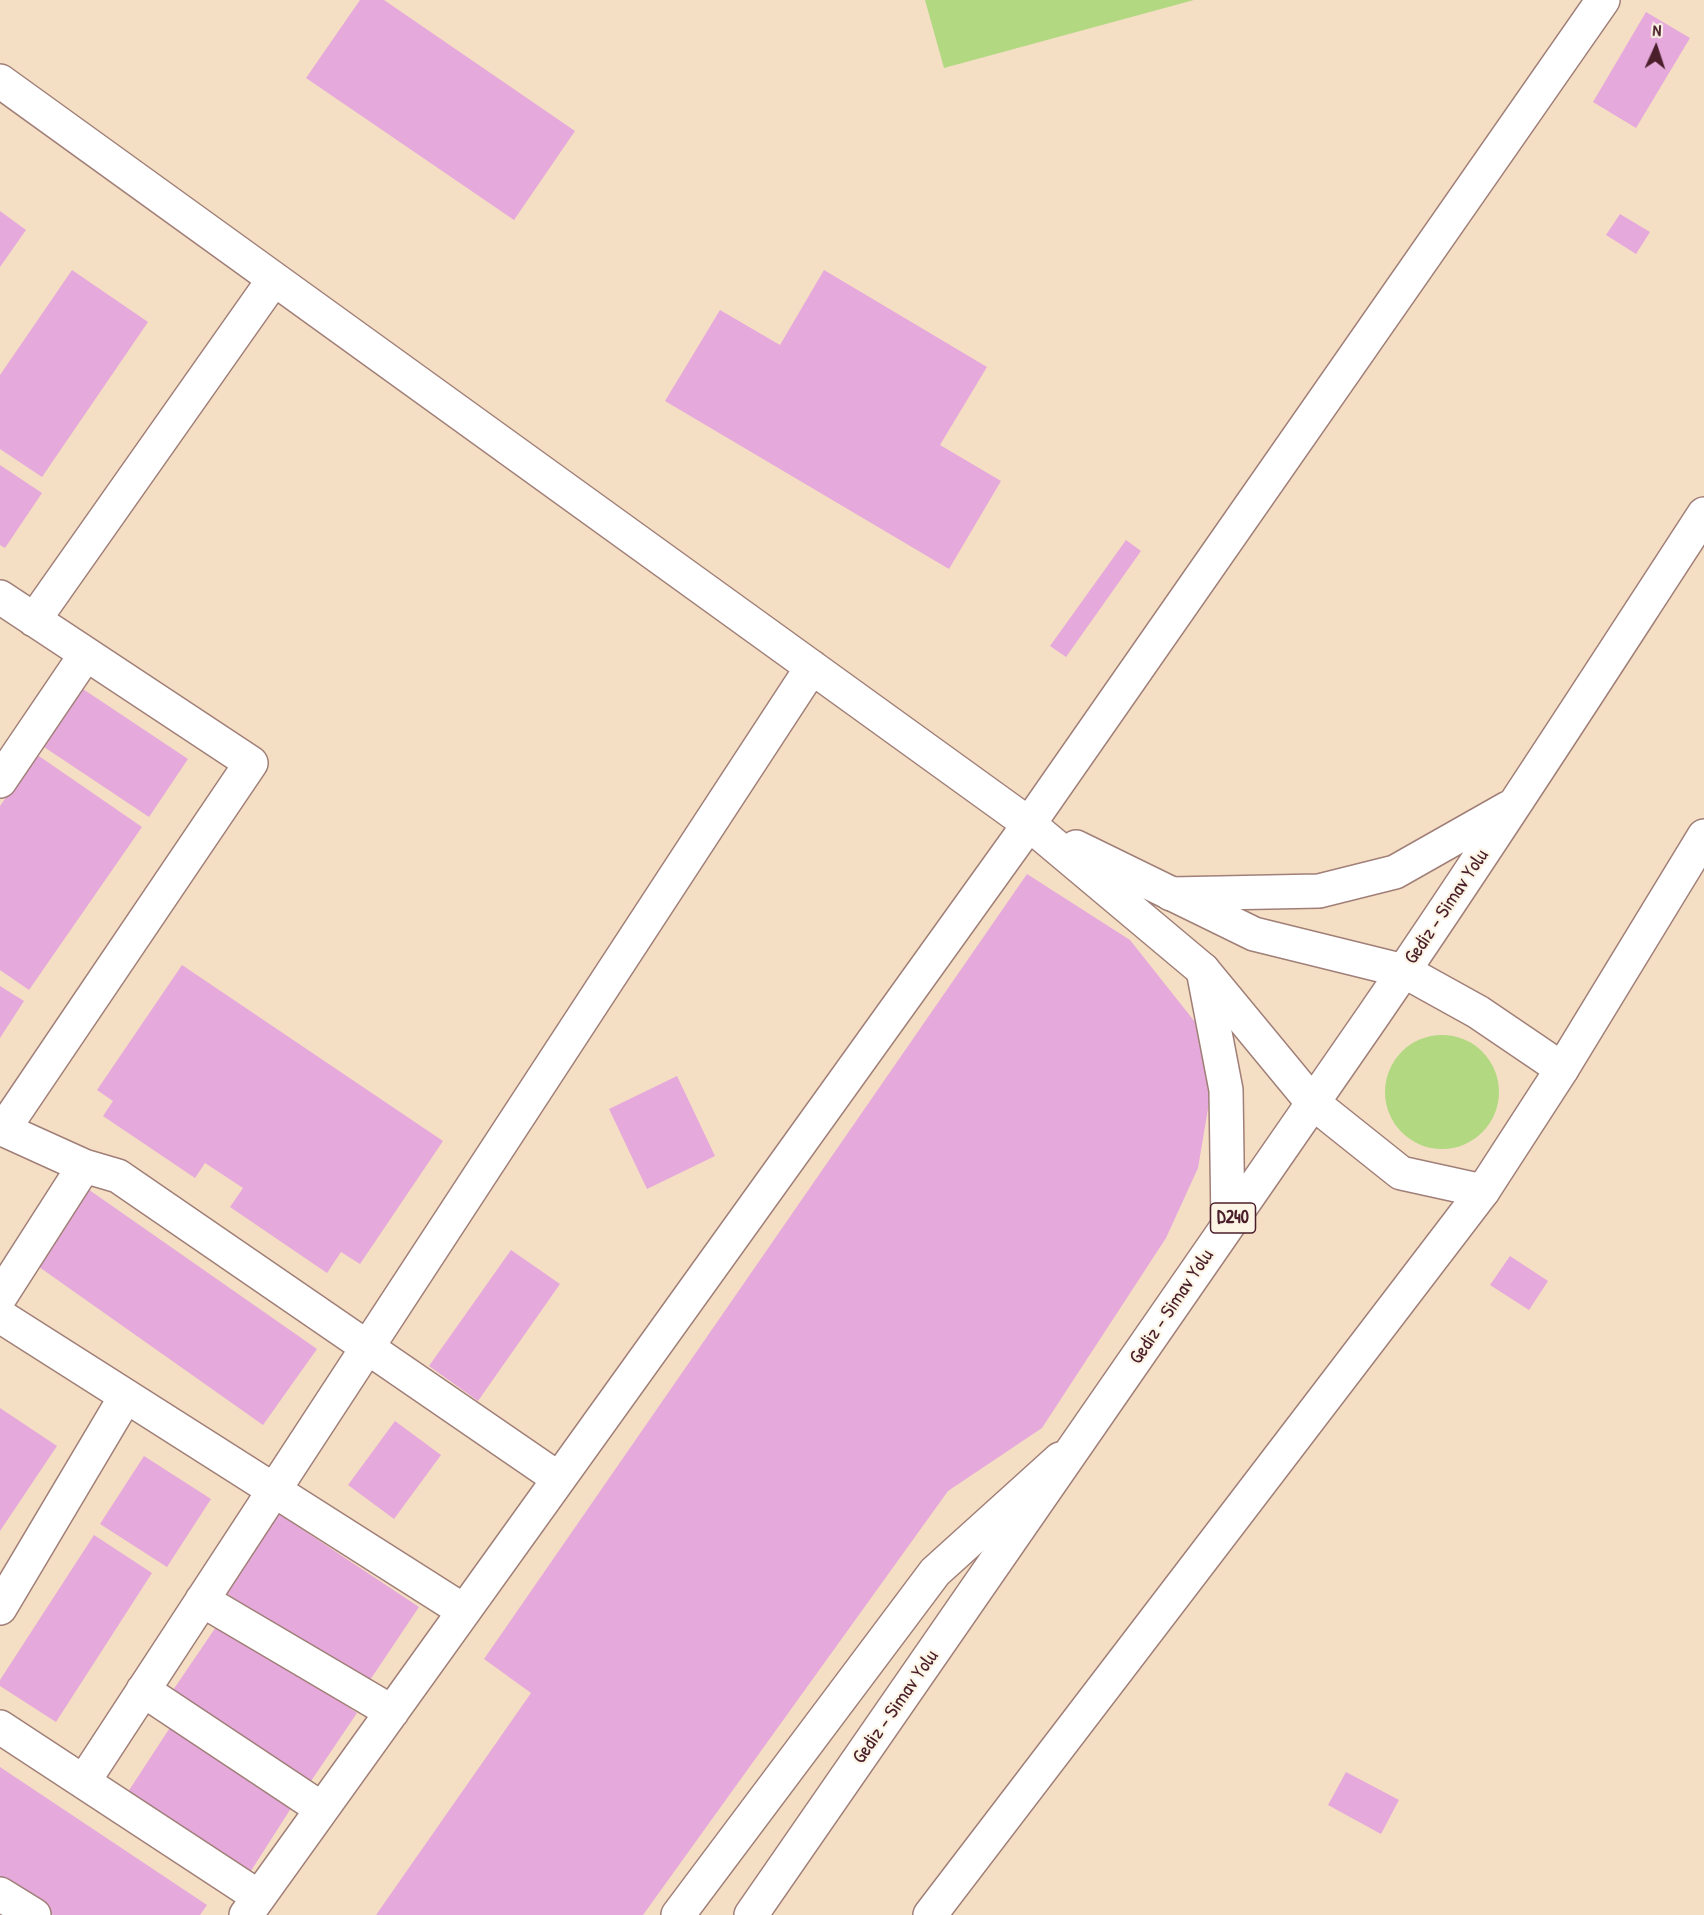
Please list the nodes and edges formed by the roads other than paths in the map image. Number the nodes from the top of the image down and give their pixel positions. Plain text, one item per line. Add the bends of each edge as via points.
1 (1603, 0) edge
2 (0, 81) edge
3 (274, 279) junction
4 (1704, 514) edge
5 (0, 597) edge
6 (34, 620) junction
7 (86, 654) junction
8 (812, 668) junction
9 (0, 781) edge
10 (1515, 805) junction
11 (1029, 824) junction
12 (1704, 836) edge
13 (1171, 894) junction
14 (1203, 969) junction
15 (1404, 971) junction
16 (1562, 1069) junction
17 (1312, 1102) junction
18 (2, 1129) edge
19 (84, 1166) junction
20 (1483, 1191) junction
21 (1228, 1225) junction
22 (0, 1297) edge
23 (0, 1316) edge
24 (367, 1347) junction
25 (126, 1396) junction
26 (1082, 1440) junction
27 (559, 1479) junction
28 (274, 1490) junction
29 (202, 1600) junction
30 (0, 1608) edge
31 (464, 1611) junction
32 (143, 1690) junction
33 (392, 1712) junction
34 (0, 1727) edge
35 (84, 1781) junction
36 (322, 1809) junction
37 (0, 1894) edge
38 (252, 1906) edge
39 (34, 1915) edge
40 (678, 1915) edge
41 (751, 1915) edge
42 (930, 1915) edge

1 - 11 main road
2 - 3 main road
3 - 6 main road
3 - 8 main road
4 - 10 main road, Gediz - Simav Yolu / D240
5 - 6 main road
6 - 7 main road
7 - 9 main road
7 - 18 main road via 251,763
8 - 11 main road
8 - 24 main road
10 - 13 main road via 1395,872 1319,891
10 - 15 main road, Gediz - Simav Yolu / D240
11 - 13 main road
11 - 14 main road
11 - 27 main road
12 - 16 main road
13 - 15 main road via 1254,934
14 - 17 main road
14 - 21 main road via 1226,1090
15 - 16 main road via 1478,1012
15 - 17 main road, Gediz - Simav Yolu / D240
16 - 20 main road
17 - 20 main road via 1401,1173
17 - 21 main road, Gediz - Simav Yolu / D240
18 - 19 main road
19 - 22 main road
19 - 24 main road via 118,1176
20 - 42 main road
21 - 26 main road, Gediz - Simav Yolu / D240
23 - 25 main road
24 - 27 main road
24 - 28 main road
25 - 28 main road
25 - 30 main road
26 - 40 main road via 935,1572
26 - 41 main road, Gediz - Simav Yolu / D240
27 - 31 main road
28 - 29 main road
28 - 31 main road
29 - 32 main road
29 - 33 main road
31 - 33 main road
32 - 35 main road
32 - 36 main road
33 - 36 main road
34 - 35 main road
35 - 38 main road
36 - 38 main road
37 - 39 main road

